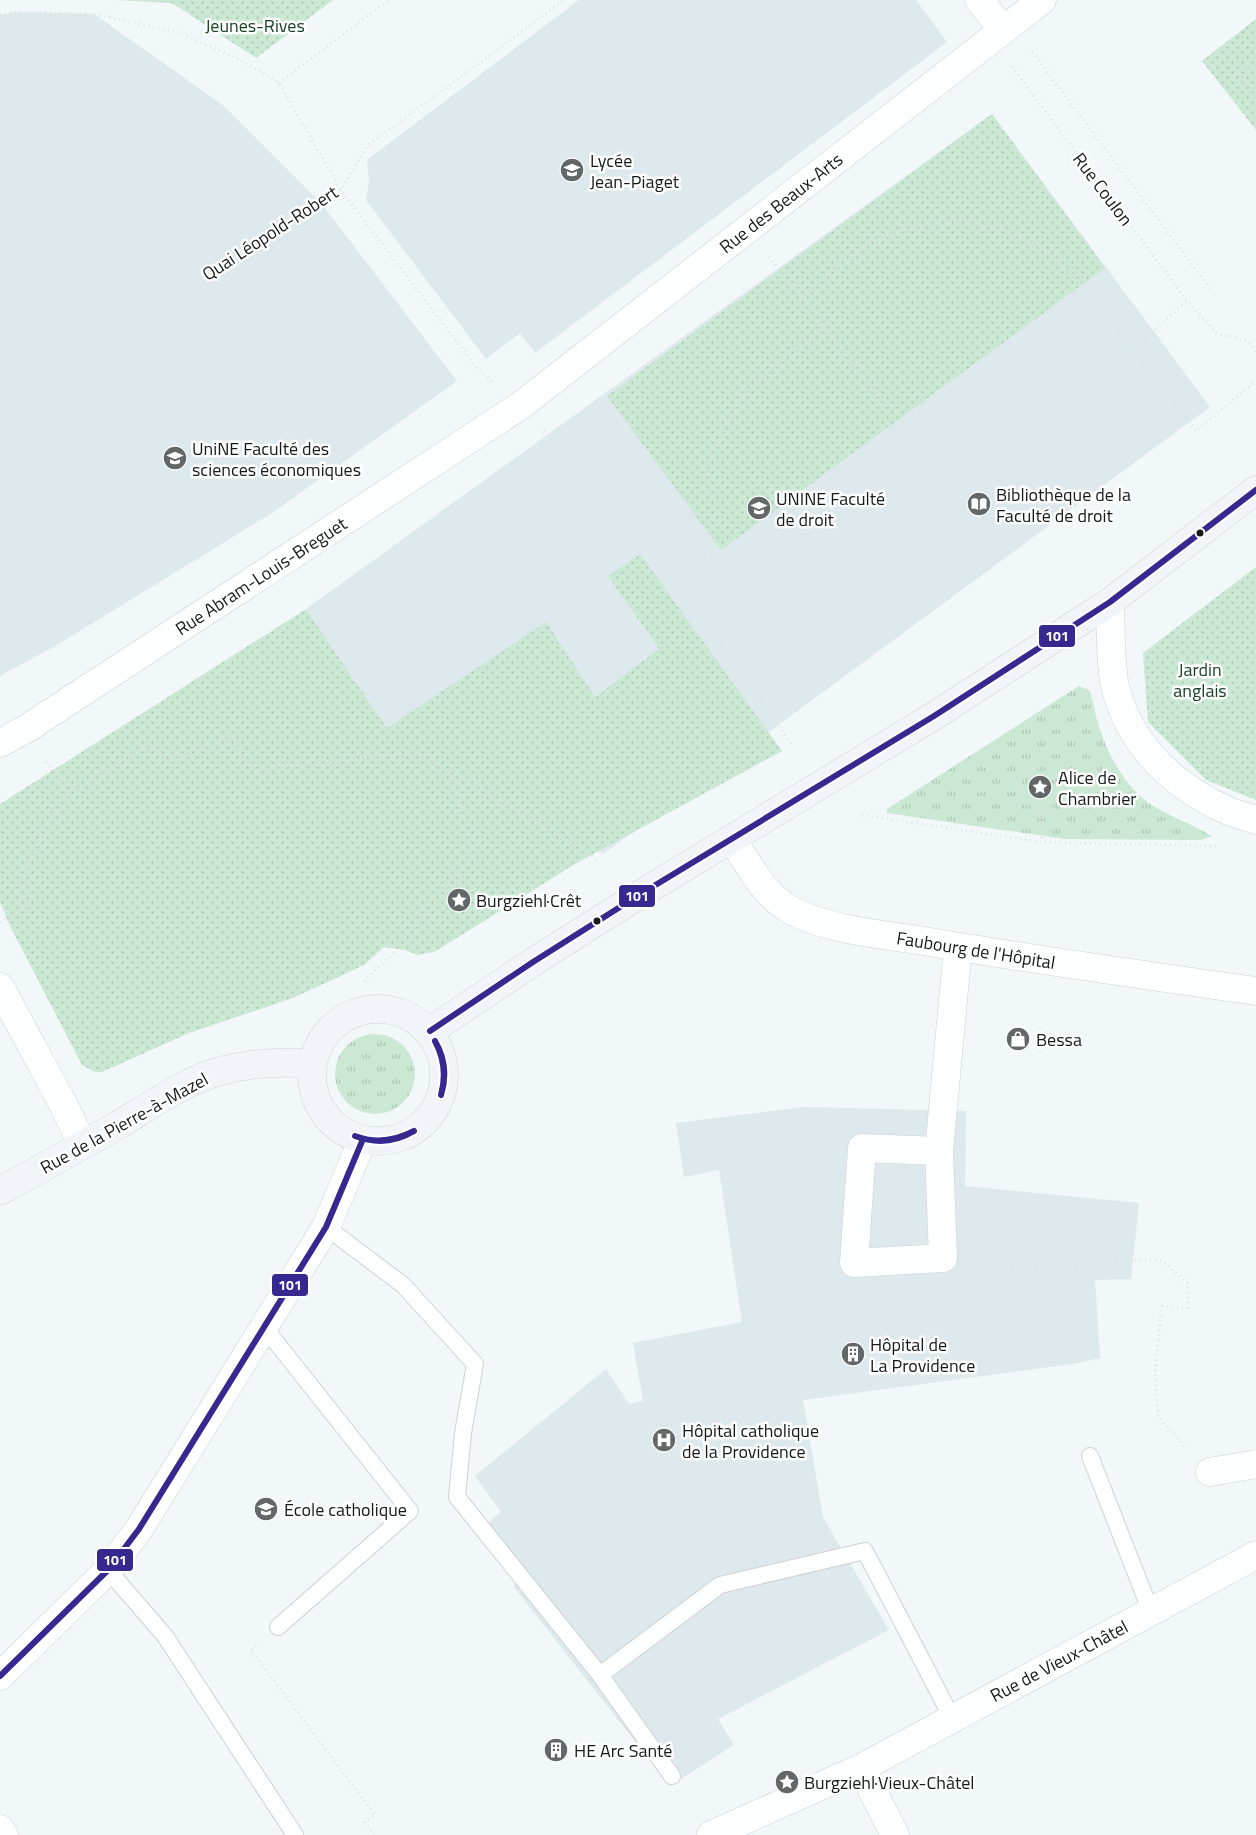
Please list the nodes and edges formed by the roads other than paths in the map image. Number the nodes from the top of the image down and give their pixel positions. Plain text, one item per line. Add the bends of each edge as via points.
1 (979, 0) edge
2 (1042, 0) edge
3 (1003, 30) junction
4 (520, 406) joint
5 (1256, 490) edge
6 (1110, 602) junction
7 (0, 743) edge
8 (1256, 820) edge
9 (732, 839) junction
10 (958, 947) junction
11 (0, 987) edge
12 (1256, 991) edge
13 (430, 1032) junction
14 (312, 1064) junction
15 (363, 1139) junction
16 (83, 1145) junction
17 (939, 1151) junction
18 (0, 1191) edge
19 (326, 1227) junction
20 (264, 1327) junction
21 (1090, 1456) dead end
22 (1256, 1464) edge
23 (1210, 1472) road end
24 (1256, 1555) edge
25 (108, 1570) junction
26 (1151, 1612) junction
27 (278, 1627) road end
28 (600, 1675) junction
29 (0, 1676) edge
30 (952, 1718) junction
31 (861, 1768) junction
32 (672, 1776) dead end
33 (0, 1829) edge
34 (4, 1835) edge
35 (295, 1835) edge
36 (711, 1835) edge
37 (895, 1835) edge

1 - 3 street
2 - 3 street, Rue des Beaux-Arts
3 - 4 street, Rue des Beaux-Arts
4 - 7 street, Rue Abram-Louis-Breguet
5 - 6 main road
6 - 8 street via 1114,680 1120,703 1141,744 1173,778 1192,791 1224,810
6 - 9 main road via 934,716
9 - 10 street, Faubourg de l'Hôpital via 761,884 788,909 816,922
9 - 13 main road via 541,957
10 - 12 street, Faubourg de l'Hôpital
10 - 17 street
11 - 16 street
13 - 14 main road via 411,1017 392,1009 370,1008 349,1014 331,1026 319,1044
13 - 15 main road via 444,1060 445,1077 435,1109 425,1122 404,1136 380,1142
14 - 15 main road via 312,1084 317,1103 336,1126
14 - 16 main road, Rue de la Pierre-à-Mazel via 250,1064 216,1072 174,1091
15 - 19 street
16 - 18 main road, Rue de la Pierre-à-Mazel
17 - 17 street via 862,1148 854,1263 943,1258
19 - 20 street
19 - 28 lane via 403,1285 475,1364 456,1497
20 - 25 street via 139,1529
20 - 27 lane via 410,1511
21 - 26 lane
22 - 23 street
24 - 26 street, Rue de Vieux-Châtel
25 - 29 street
25 - 35 lane via 165,1636
26 - 30 street, Rue de Vieux-Châtel
28 - 30 lane via 720,1585 865,1551
28 - 32 lane
30 - 31 street, Rue de Vieux-Châtel
31 - 36 street, Rue de Vieux-Châtel
31 - 37 street
33 - 34 street

